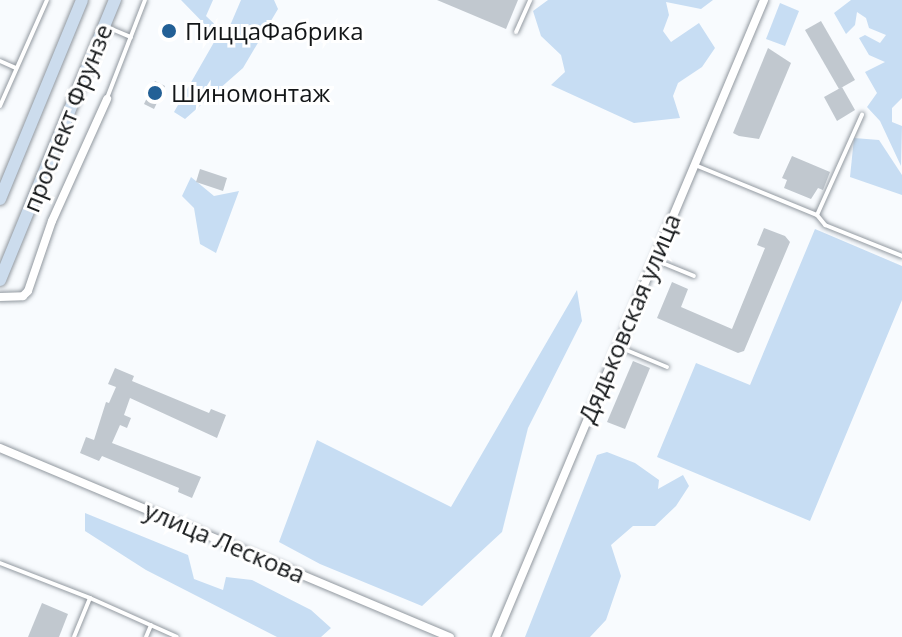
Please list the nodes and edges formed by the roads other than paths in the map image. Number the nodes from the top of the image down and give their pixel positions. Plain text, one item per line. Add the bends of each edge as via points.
1 (47, 0) edge
2 (82, 0) edge
3 (115, 0) edge
4 (145, 0) edge
5 (530, 0) edge
6 (764, 0) edge
7 (105, 25) junction
8 (516, 32) dead end
9 (131, 37) junction
10 (0, 61) edge
11 (17, 68) junction
12 (107, 99) joint
13 (0, 106) edge
14 (862, 115) dead end
15 (692, 164) junction
16 (0, 199) edge
17 (817, 215) junction
18 (902, 256) edge
19 (653, 259) junction
20 (694, 276) dead end
21 (0, 280) edge
22 (0, 297) edge
23 (617, 346) junction
24 (667, 367) dead end
25 (0, 448) edge
26 (0, 563) edge
27 (90, 598) junction
28 (151, 625) junction
29 (74, 637) edge
30 (146, 637) edge
31 (177, 637) edge
32 (450, 637) edge
33 (496, 637) edge

1 - 11 lane
2 - 16 main road, проспект Фрунзе
3 - 7 main road, проспект Фрунзе
4 - 9 lane
5 - 8 lane
6 - 15 street, Дядьковская улица
7 - 9 lane
7 - 21 main road, проспект Фрунзе
9 - 12 lane
10 - 11 lane
11 - 13 lane
12 - 22 street via 52,221 28,291
14 - 17 lane
15 - 17 lane
15 - 19 street, Дядьковская улица
17 - 18 lane via 825,225
19 - 20 lane
19 - 23 street, Дядьковская улица
23 - 24 lane
23 - 33 street, Дядьковская улица
25 - 32 street, улица Лескова
26 - 27 lane
27 - 28 lane
27 - 29 lane
28 - 30 lane
28 - 31 lane

